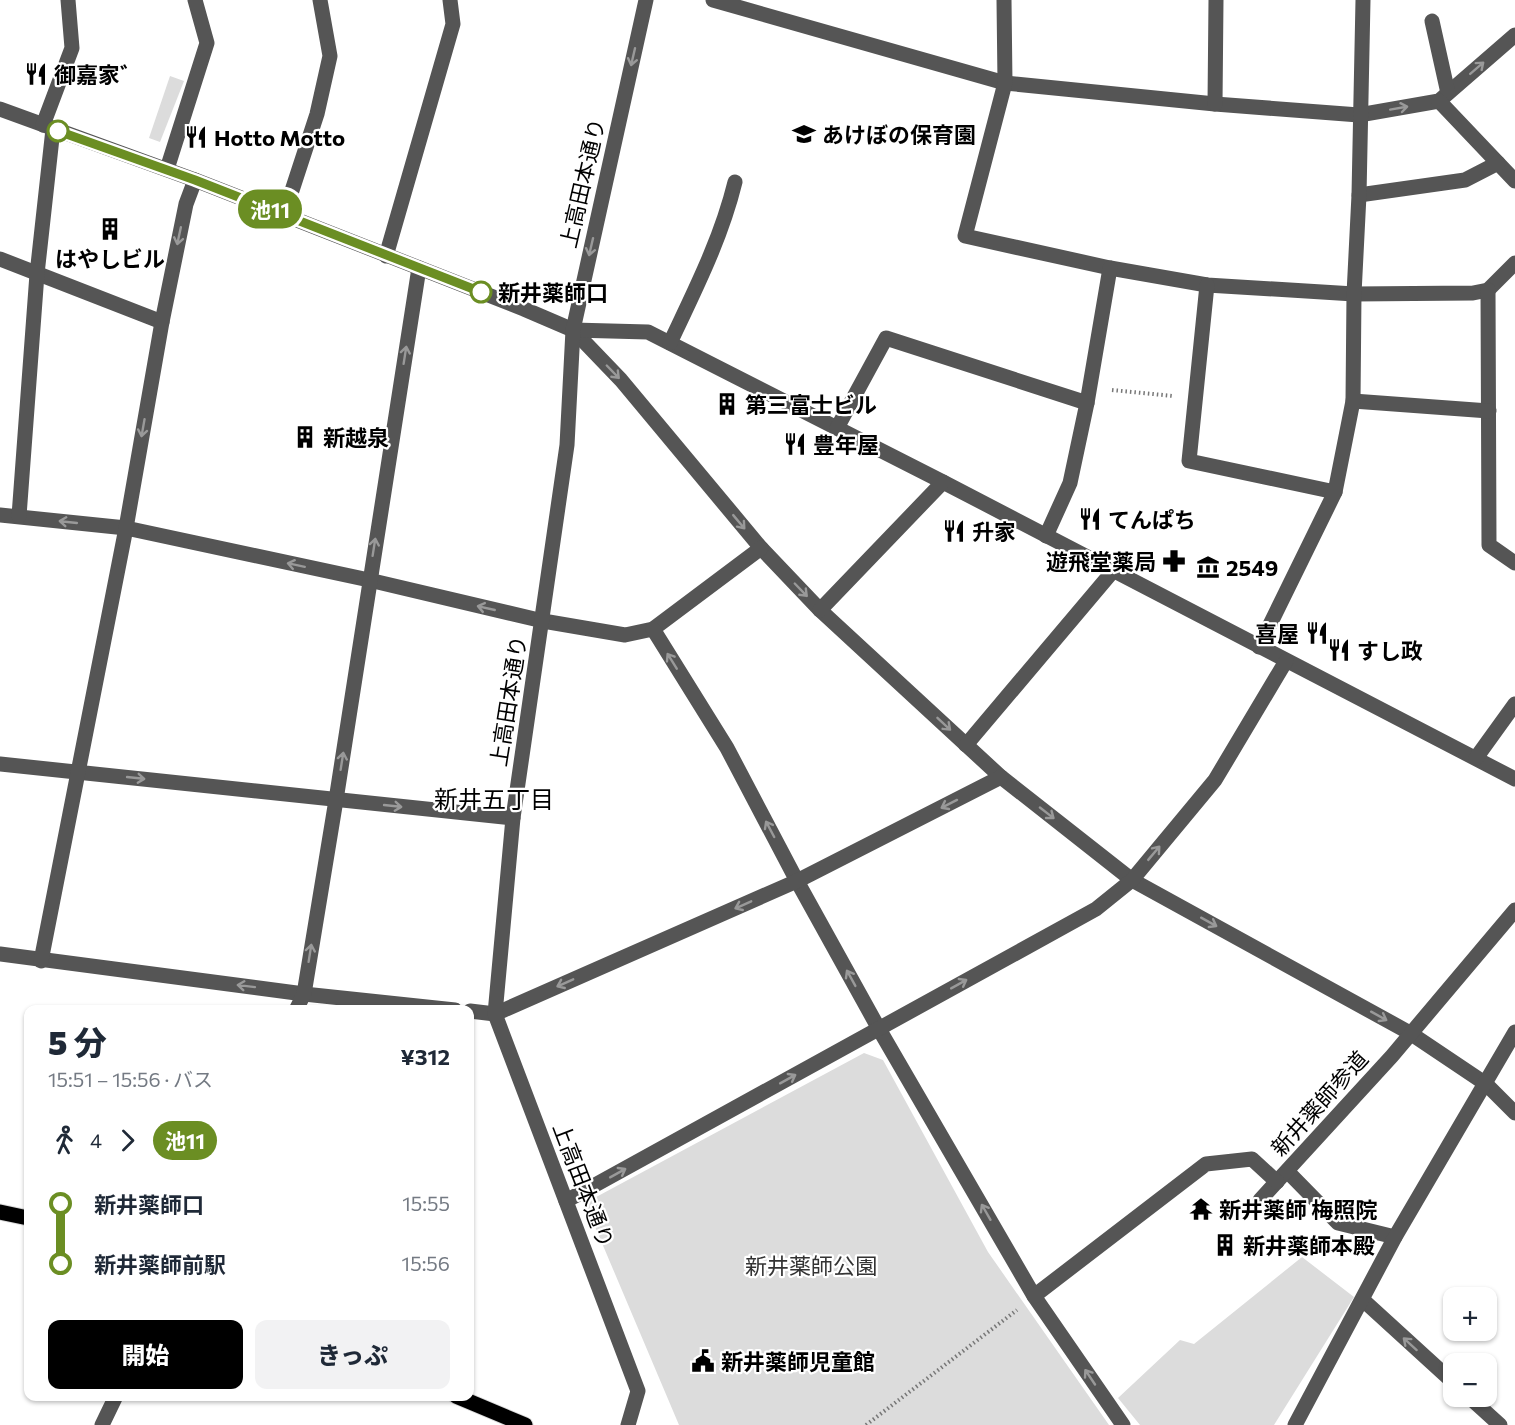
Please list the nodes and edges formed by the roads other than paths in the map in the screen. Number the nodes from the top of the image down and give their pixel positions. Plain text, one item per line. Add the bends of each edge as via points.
1 (68, 0) edge
2 (195, 0) edge
3 (320, 0) edge
4 (450, 0) edge
5 (646, 0) edge
6 (713, 0) edge
7 (1004, 0) edge
8 (1216, 0) edge
9 (1363, 0) edge
10 (1432, 21) dead end
11 (1515, 35) edge
12 (1005, 83) junction
13 (1443, 97) junction
14 (1215, 105) junction
15 (0, 109) edge
16 (1359, 115) junction
17 (48, 127) junction
18 (1498, 163) junction
19 (166, 169) junction
20 (195, 180) junction
21 (1515, 181) edge
22 (735, 182) dead end
23 (1359, 195) junction
24 (284, 215) junction
25 (386, 256) junction
26 (0, 259) edge
27 (1515, 263) edge
28 (418, 268) junction
29 (1110, 268) junction
30 (37, 274) junction
31 (1207, 285) junction
32 (1488, 290) junction
33 (1354, 294) junction
34 (162, 322) junction
35 (573, 330) junction
36 (670, 343) junction
37 (1353, 401) junction
38 (1087, 403) junction
39 (1489, 411) junction
40 (837, 428) junction
41 (943, 482) junction
42 (1335, 492) junction
43 (0, 515) edge
44 (19, 516) junction
45 (126, 528) junction
46 (1046, 536) junction
47 (761, 548) junction
48 (1515, 562) edge
49 (1113, 571) junction
50 (369, 580) junction
51 (820, 610) junction
52 (543, 621) junction
53 (653, 629) junction
54 (1259, 647) junction
55 (1286, 662) junction
56 (1515, 704) edge
57 (966, 745) junction
58 (1476, 758) junction
59 (0, 764) edge
60 (78, 771) junction
61 (1001, 777) junction
62 (1515, 779) edge
63 (336, 800) junction
64 (513, 818) junction
65 (1132, 880) junction
66 (797, 881) junction
67 (1515, 910) edge
68 (0, 954) edge
69 (41, 960) junction
70 (304, 994) junction
71 (298, 1005) edge
72 (408, 1005) edge
73 (474, 1011) edge
74 (495, 1014) junction
75 (879, 1029) junction
76 (1515, 1032) edge
77 (1410, 1033) junction
78 (1486, 1084) junction
79 (1515, 1113) edge
80 (1282, 1177) junction
81 (1260, 1200) dead end
82 (566, 1201) junction
83 (0, 1212) edge
84 (24, 1217) edge
85 (1395, 1237) junction
86 (1035, 1296) junction
87 (1363, 1300) junction
88 (1443, 1373) edge
89 (114, 1401) edge
90 (468, 1401) edge
91 (1480, 1407) edge
92 (102, 1425) edge
93 (525, 1425) edge
94 (628, 1425) edge
95 (1123, 1425) edge
96 (1295, 1425) edge
97 (1500, 1425) edge

1 - 17 street via 72,48
2 - 19 street via 207,43
3 - 24 street via 330,56 317,114
4 - 25 street via 453,24
5 -> 35 street, 上高田本通り
6 - 12 street
7 - 12 street
8 - 14 street
9 - 16 street
10 - 13 street
13 -> 11 street
12 - 14 street
12 - 29 street via 965,236
16 -> 13 street
13 - 18 street
14 - 16 street
15 - 17 street
16 - 23 street
17 - 19 street
17 - 30 street
18 - 21 street
18 - 23 street via 1465,180
19 - 20 street
20 - 24 street
20 -> 34 street via 186,204
22 - 36 street via 706,268
23 - 33 street
24 - 25 street
25 - 28 street
26 - 30 street
27 - 32 street
28 - 35 street
50 -> 28 street
29 - 31 street
29 - 38 street
30 - 34 street
30 - 44 street
31 - 33 street
31 - 42 street via 1189,461
32 - 33 street
32 - 39 street
33 - 37 street
34 -> 45 street
35 - 36 street via 648,332
35 -> 47 street via 621,380
35 - 52 street, 上高田本通り via 567,445
36 - 40 street
37 - 39 street
37 - 42 street
38 - 40 street via 886,338
38 - 46 street via 1070,483
39 - 48 street via 1489,545
40 - 41 street
41 - 46 street
41 - 51 street
42 - 54 street
43 - 44 street
45 -> 44 street
50 -> 45 street
45 - 60 street
46 - 49 street
47 -> 51 street
47 - 53 street
49 - 54 street
49 - 57 street
52 -> 50 street
63 -> 50 street
51 -> 57 street
52 - 53 street via 625,635
52 - 64 street, 上高田本通り
66 -> 53 street via 727,748
54 - 55 street
55 - 58 street
65 -> 55 street via 1215,780
56 - 58 street
57 - 61 street
58 - 62 street
59 - 60 street
60 -> 63 street
60 - 69 street
61 -> 65 street
61 -> 66 street
63 -> 64 street
70 -> 63 street
64 - 74 street, 上高田本通り
75 -> 65 street via 1096,909
65 -> 77 street
66 -> 74 street
75 -> 66 street
67 - 77 street, 新井薬師参道
68 - 69 street
70 -> 69 street
70 - 71 street
70 - 72 street
73 - 74 street
74 - 82 street, 上高田本通り
82 -> 75 street
86 -> 75 street
76 - 78 street
77 - 78 street
77 - 80 street, 新井薬師参道
78 - 79 street
78 - 85 street
80 - 81 street, 新井薬師参道
80 - 85 street via 1338,1223
80 - 86 street via 1252,1159 1206,1164
82 - 94 street, 上高田本通り via 638,1391
83 - 84 main road
85 - 87 street
95 -> 86 street
88 -> 87 street
87 - 96 street
89 - 92 street
90 - 93 main road
91 - 97 street

